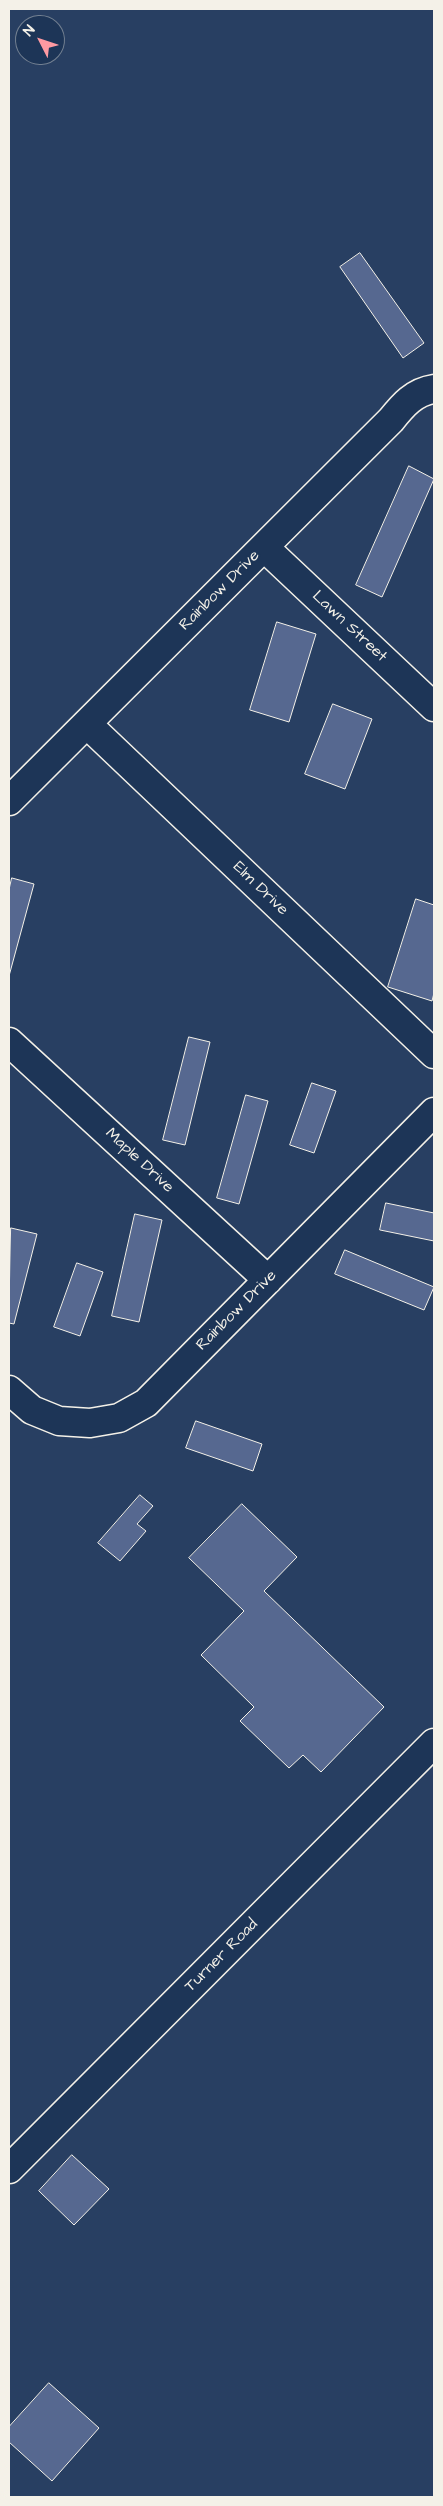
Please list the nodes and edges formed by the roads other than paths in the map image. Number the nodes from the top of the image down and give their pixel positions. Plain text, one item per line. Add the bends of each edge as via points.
1 (434, 389) edge
2 (264, 547) junction
3 (434, 707) edge
4 (87, 724) junction
5 (9, 801) edge
6 (9, 1042) edge
7 (434, 1054) edge
8 (434, 1112) edge
9 (268, 1280) junction
10 (9, 1390) edge
11 (434, 1743) edge
12 (9, 2169) edge

1 - 2 street, Rainbow Drive via 405,402 391,420
2 - 3 street, Lawn Street
2 - 4 street, Rainbow Drive
4 - 5 street, Rainbow Drive
4 - 7 street, Elm Drive
6 - 9 street, Maple Drive
8 - 9 street, Rainbow Drive
9 - 10 street, Rainbow Drive via 146,1403 119,1418 90,1423 59,1421 32,1410
11 - 12 street, Turner Road

